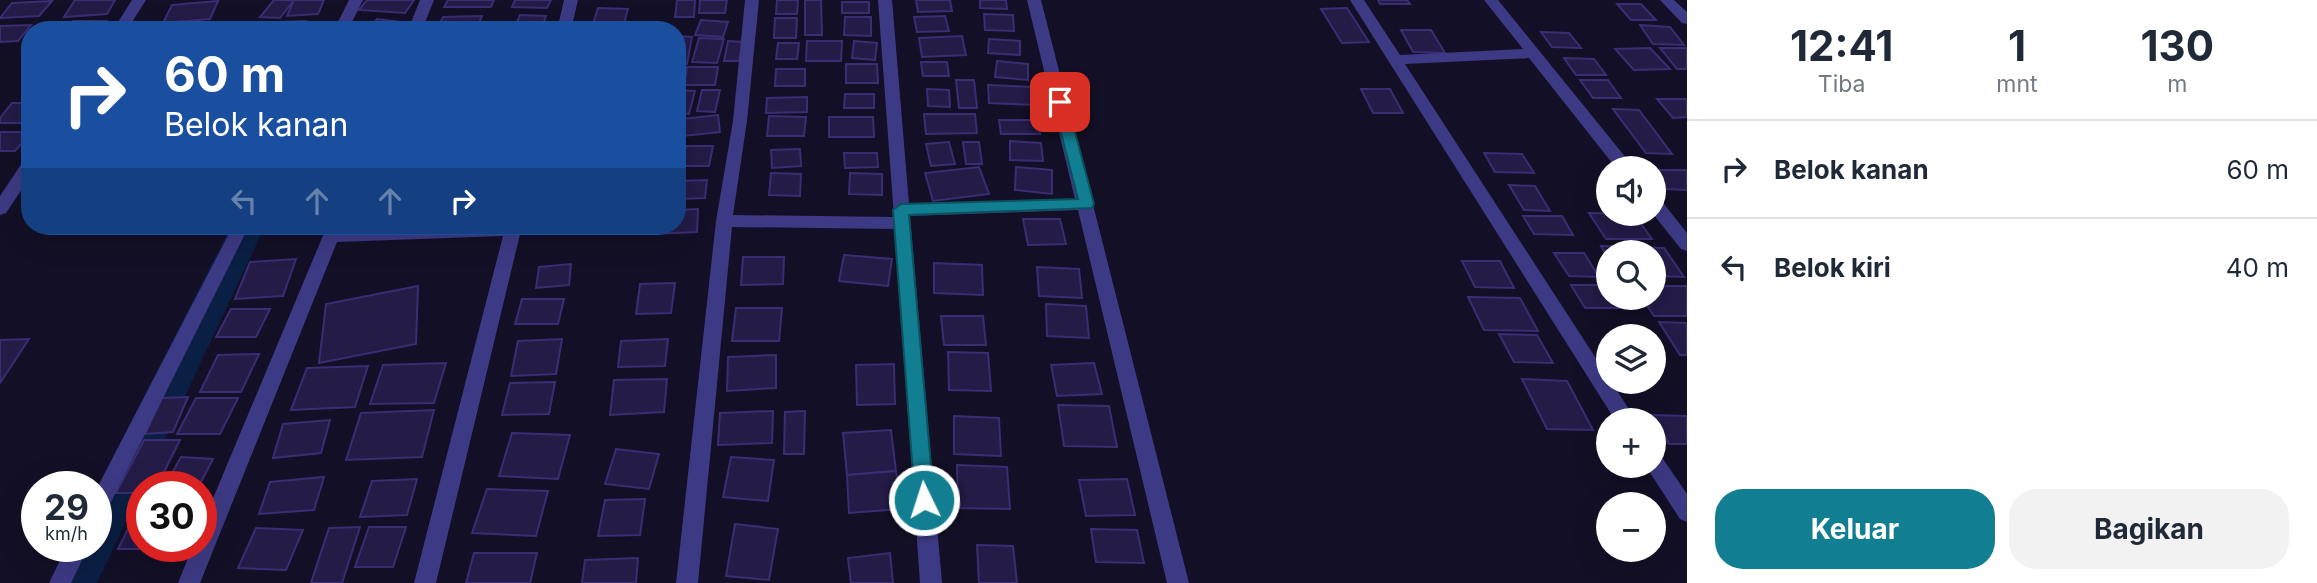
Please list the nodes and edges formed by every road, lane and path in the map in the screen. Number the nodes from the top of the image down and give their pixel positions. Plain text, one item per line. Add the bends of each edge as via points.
1 (139, 0) edge
2 (356, 0) edge
3 (427, 0) edge
4 (571, 0) edge
5 (752, 0) edge
6 (886, 0) edge
7 (1034, 0) edge
8 (1357, 0) edge
9 (1491, 0) edge
10 (1667, 0) edge
11 (1687, 20) edge
12 (126, 21) edge
13 (346, 21) edge
14 (419, 21) edge
15 (566, 21) edge
16 (1534, 53) junction
17 (1395, 60) junction
18 (1616, 156) edge
19 (21, 178) edge
20 (1086, 204) junction
21 (0, 209) edge
22 (901, 217) junction
23 (1666, 219) edge
24 (724, 221) junction
25 (236, 235) edge
26 (331, 235) edge
27 (511, 235) edge
28 (1687, 245) edge
29 (1618, 408) edge
30 (1665, 478) edge
31 (112, 480) edge
32 (1687, 512) edge
33 (70, 562) edge
34 (60, 583) edge
35 (189, 583) edge
36 (425, 583) edge
37 (687, 583) edge
38 (931, 583) edge
39 (1178, 583) edge

1 - 12 street
2 - 13 street
3 - 14 street
4 - 15 street
5 - 24 street
6 - 22 street
7 - 20 street
8 - 17 street
9 - 16 street
10 - 11 street
16 - 17 street
16 - 18 street
17 - 29 street
19 - 21 street
20 - 22 street
20 - 39 street
22 - 24 street
22 - 38 street
23 - 28 street
24 - 37 street
25 - 31 street
26 - 35 street
27 - 36 street
30 - 32 street
33 - 34 street

